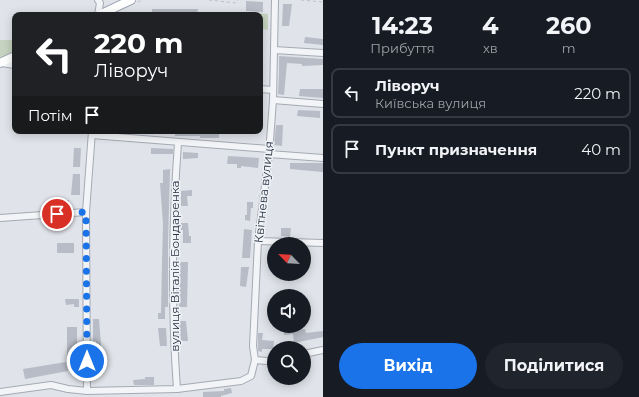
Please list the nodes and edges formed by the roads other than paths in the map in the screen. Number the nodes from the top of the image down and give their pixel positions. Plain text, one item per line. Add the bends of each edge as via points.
1 (98, 0) edge
2 (131, 0) edge
3 (275, 0) edge
4 (99, 12) edge
5 (105, 12) edge
6 (274, 50) junction
7 (323, 53) edge
8 (12, 58) edge
9 (1, 63) edge
10 (12, 65) edge
11 (263, 89) edge
12 (273, 90) junction
13 (273, 100) junction
14 (323, 104) edge
15 (92, 134) edge
16 (102, 134) edge
17 (178, 142) junction
18 (269, 152) junction
19 (323, 158) edge
20 (86, 212) junction
21 (0, 218) edge
22 (258, 241) junction
23 (323, 243) edge
24 (323, 350) edge
25 (311, 353) edge
26 (255, 360) junction
27 (267, 361) edge
28 (177, 389) junction
29 (87, 391) junction
30 (0, 392) edge

1 - 4 street
2 - 5 main road
3 - 6 street, Квітнева вулиця
6 - 7 street
6 - 12 street, Квітнева вулиця
8 - 9 main road
9 - 10 street
11 - 12 street
12 - 13 street, Квітнева вулиця
13 - 14 street
13 - 18 street, Квітнева вулиця
15 - 20 street
16 - 17 street
17 - 18 street
17 - 28 street, вулиця Віталія Бондаренка via 174,199 173,332
18 - 19 street
18 - 22 street, Квітнева вулиця
20 - 21 street
20 - 29 street
22 - 23 street
22 - 26 street, Квітнева вулиця via 253,346
24 - 25 street
26 - 27 street
26 - 28 street via 251,376 241,380
28 - 29 street
29 - 30 street via 51,385

